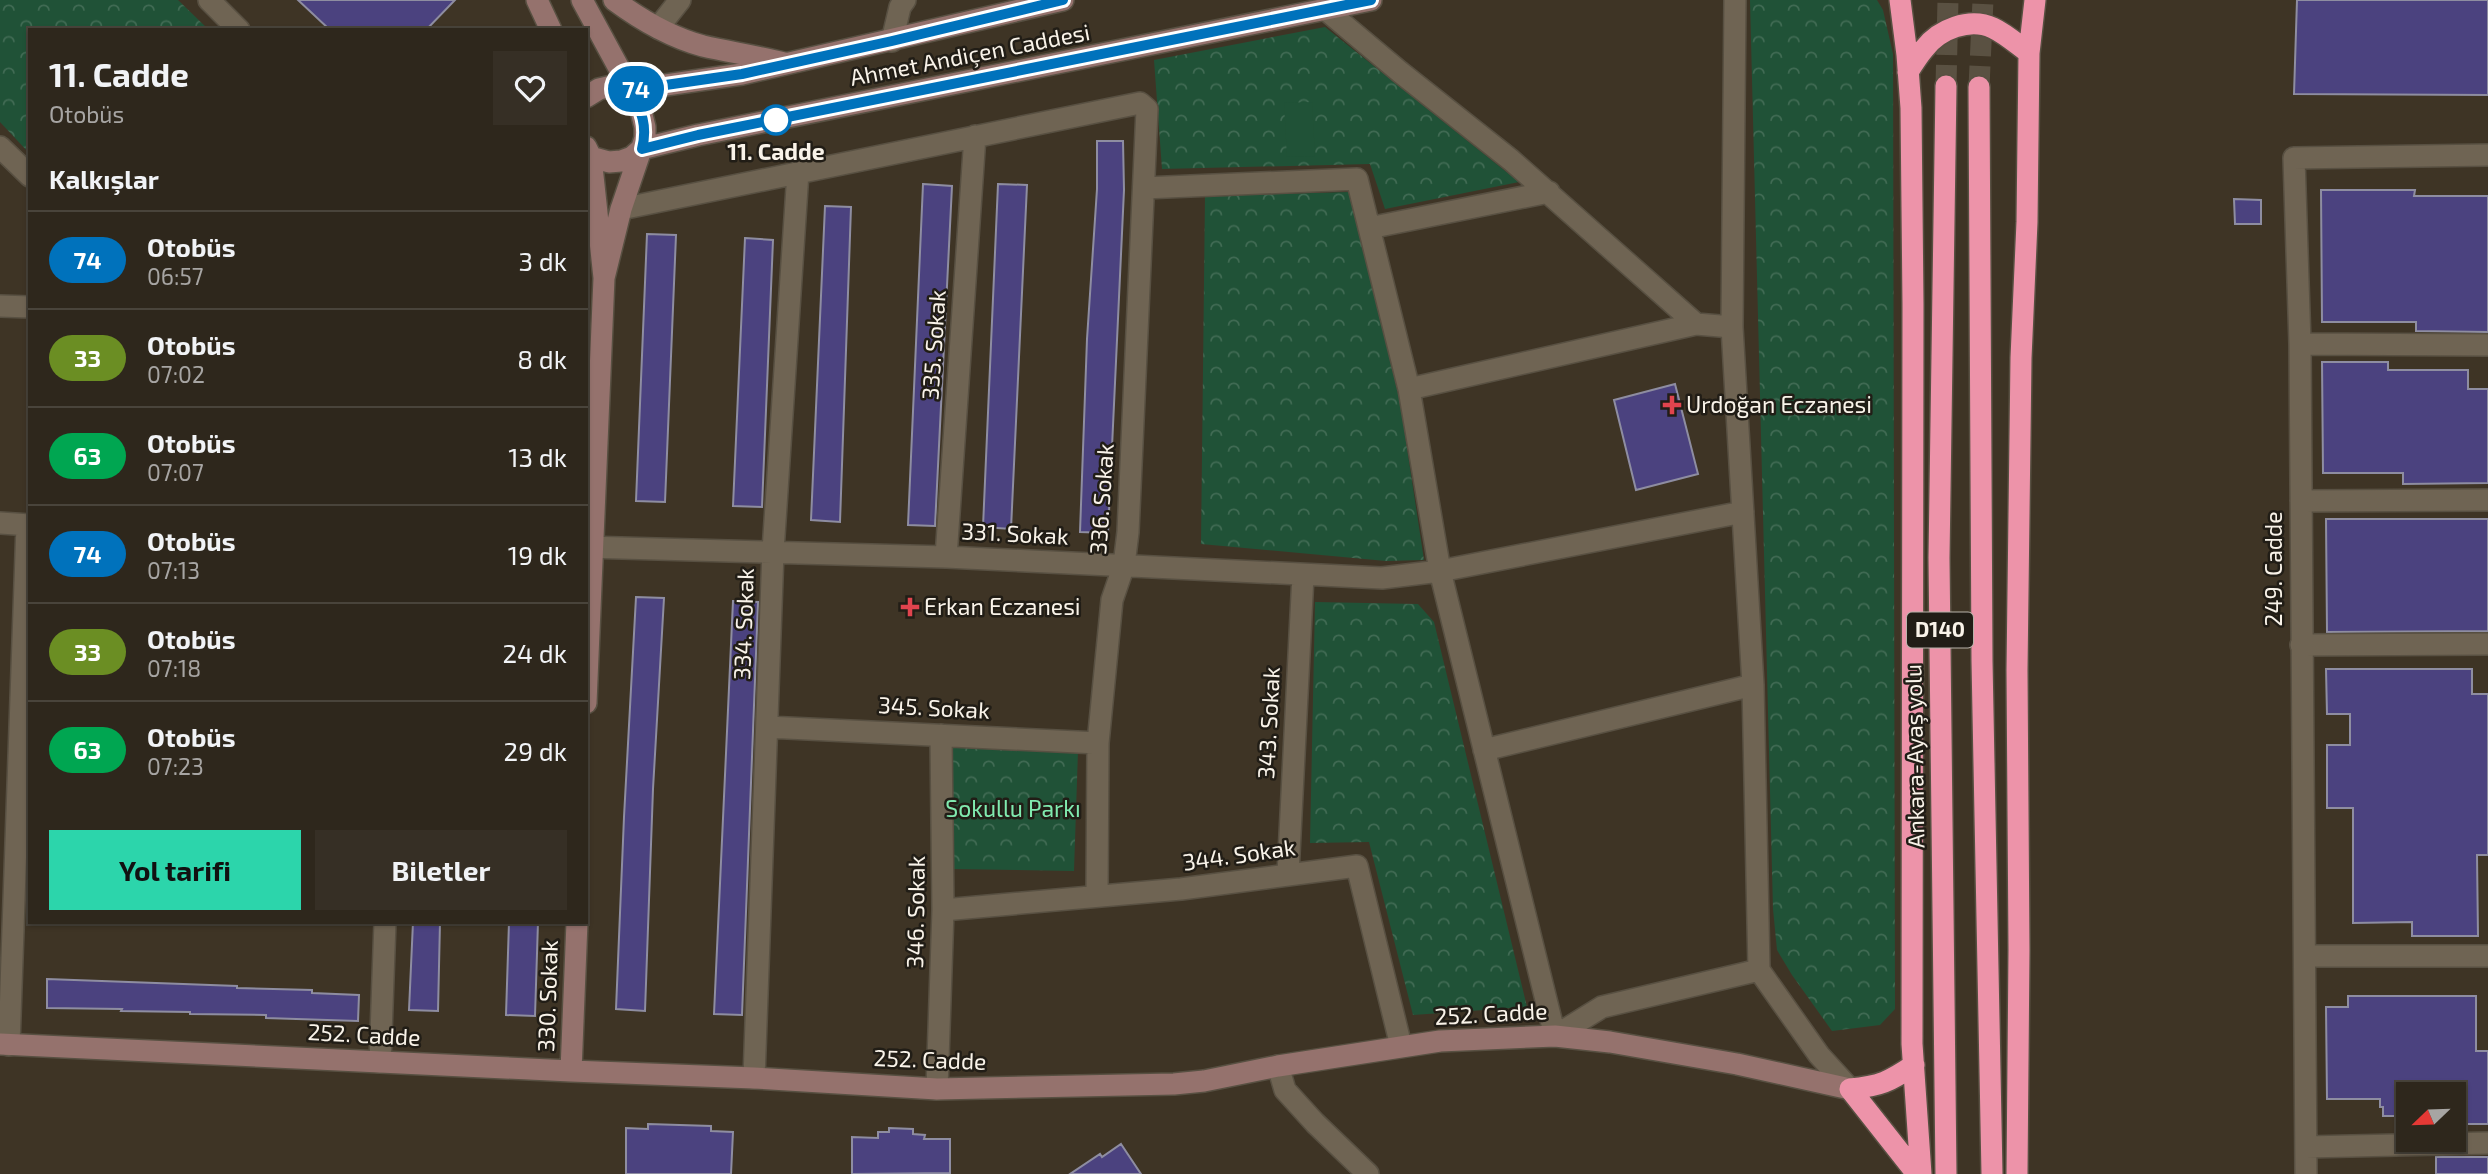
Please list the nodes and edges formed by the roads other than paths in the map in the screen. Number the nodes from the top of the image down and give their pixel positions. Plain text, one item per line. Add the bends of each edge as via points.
1 (209, 0) edge
2 (537, 0) edge
3 (582, 0) edge
4 (614, 0) edge
5 (680, 0) edge
6 (905, 0) edge
7 (1063, 0) edge
8 (1371, 0) edge
9 (1735, 0) edge
10 (1900, 0) edge
11 (2035, 0) edge
12 (1325, 9) junction
13 (237, 28) edge
14 (550, 28) edge
15 (658, 28) junction
16 (892, 41) junction
17 (2029, 53) junction
18 (786, 63) junction
19 (1908, 72) junction
20 (1946, 86) tunnel mouth
21 (1979, 87) tunnel mouth
22 (631, 90) junction
23 (588, 96) edge
24 (975, 136) junction
25 (0, 147) edge
26 (642, 149) junction
27 (589, 152) edge
28 (2488, 155) edge
29 (798, 172) junction
30 (28, 174) edge
31 (1144, 188) junction
32 (1549, 192) junction
33 (621, 209) junction
34 (1369, 228) junction
35 (604, 278) junction
36 (0, 306) edge
37 (28, 307) edge
38 (1696, 324) junction
39 (1732, 327) junction
40 (2300, 344) junction
41 (2488, 345) edge
42 (1409, 389) junction
43 (2488, 500) edge
44 (2301, 501) junction
45 (1743, 512) junction
46 (0, 523) edge
47 (28, 525) edge
48 (589, 547) edge
49 (773, 551) junction
50 (946, 557) junction
51 (1124, 565) junction
52 (1440, 571) junction
53 (1303, 575) junction
54 (588, 599) edge
55 (2488, 644) edge
56 (2301, 645) junction
57 (1753, 685) junction
58 (767, 726) junction
59 (941, 735) junction
60 (1098, 743) junction
61 (1484, 750) junction
62 (15, 856) edge
63 (1288, 874) junction
64 (1097, 895) junction
65 (943, 910) junction
66 (385, 924) edge
67 (577, 924) edge
68 (2305, 956) junction
69 (2488, 956) edge
70 (1759, 970) junction
71 (1555, 1036) junction
72 (4, 1044) edge
73 (1401, 1046) junction
74 (380, 1062) junction
75 (1914, 1065) junction
76 (1278, 1066) junction
77 (571, 1071) junction
78 (754, 1077) junction
79 (1850, 1088) junction
80 (937, 1089) junction
81 (2488, 1143) edge
82 (2306, 1147) junction
83 (1368, 1174) edge
84 (1919, 1174) edge
85 (1946, 1174) edge
86 (1992, 1174) edge
87 (2017, 1174) edge
88 (2306, 1174) edge

1 - 13 street
2 - 14 main road
3 - 22 main road
4 - 15 main road
5 - 15 street
6 - 16 street
7 - 16 main road, Ahmet Andiçen Caddesi
8 - 12 main road, Ahmet Andiçen Caddesi
9 - 39 street
10 - 19 highway
11 - 17 highway
12 - 26 main road, Ahmet Andiçen Caddesi
12 - 32 street
15 - 18 main road via 701,45
16 - 18 main road, Ahmet Andiçen Caddesi
17 - 19 highway via 1990,27 1964,24 1925,46
17 - 87 highway via 2018,589
18 - 22 main road, Ahmet Andiçen Caddesi
19 - 75 highway via 1913,304
20 - 85 highway, Ankara-Ayaş yolu / D140 via 1939,558
21 - 86 highway, D140 via 1982,647
22 - 23 main road, Ahmet Andiçen Caddesi via 611,86
22 - 26 main road via 644,116
24 - 29 street
24 - 31 street, 336. Sokak via 1140,103 1147,109
24 - 50 street, 335. Sokak
25 - 30 street
26 - 27 main road, Ahmet Andiçen Caddesi via 609,162
26 - 33 main road
27 - 35 main road
28 - 40 street, 249. Cadde via 2294,158
29 - 33 street
29 - 49 street, 334. Sokak
31 - 34 street via 1357,178
31 - 51 street, 336. Sokak
32 - 34 street
32 - 38 street
33 - 35 main road
34 - 42 street
35 - 48 main road
36 - 37 street
38 - 39 street
38 - 42 street
39 - 45 street
40 - 41 street
40 - 44 street, 249. Cadde
42 - 52 street
43 - 44 street
44 - 56 street, 249. Cadde
45 - 52 street, 331. Sokak
45 - 57 street
46 - 47 street
47 - 62 street
48 - 49 street, 331. Sokak
48 - 54 main road
49 - 50 street, 331. Sokak
49 - 58 street, 334. Sokak
50 - 51 street, 331. Sokak
51 - 53 street, 331. Sokak
51 - 60 street, 336. Sokak via 1112,600
52 - 53 street, 331. Sokak via 1382,578
52 - 61 street
53 - 63 street, 343. Sokak
55 - 56 street
56 - 68 street, 249. Cadde
57 - 61 street
57 - 70 street
58 - 59 street, 345. Sokak
58 - 78 street, 334. Sokak
59 - 60 street, 345. Sokak
59 - 65 street, 346. Sokak
60 - 64 street, 336. Sokak
61 - 71 street
62 - 72 street
63 - 64 street, 344. Sokak
63 - 73 street, 344. Sokak via 1357,866
64 - 65 street, 344. Sokak
65 - 80 street, 346. Sokak
66 - 74 street
67 - 77 main road, 330. Sokak
68 - 69 street
68 - 82 street, 249. Cadde
70 - 71 street via 1602,1007
70 - 79 street via 1819,1055
71 - 73 main road, 252. Cadde
71 - 79 main road, 252. Cadde via 1737,1064
72 - 74 main road, 252. Cadde
73 - 76 main road, 252. Cadde
74 - 77 main road, 252. Cadde
75 - 79 highway via 1878,1086
75 - 84 highway
76 - 80 main road, 252. Cadde via 1174,1084
76 - 83 street via 1285,1090
77 - 78 main road, 252. Cadde
78 - 80 main road, 252. Cadde
79 - 84 highway
81 - 82 street
82 - 88 street, 249. Cadde

